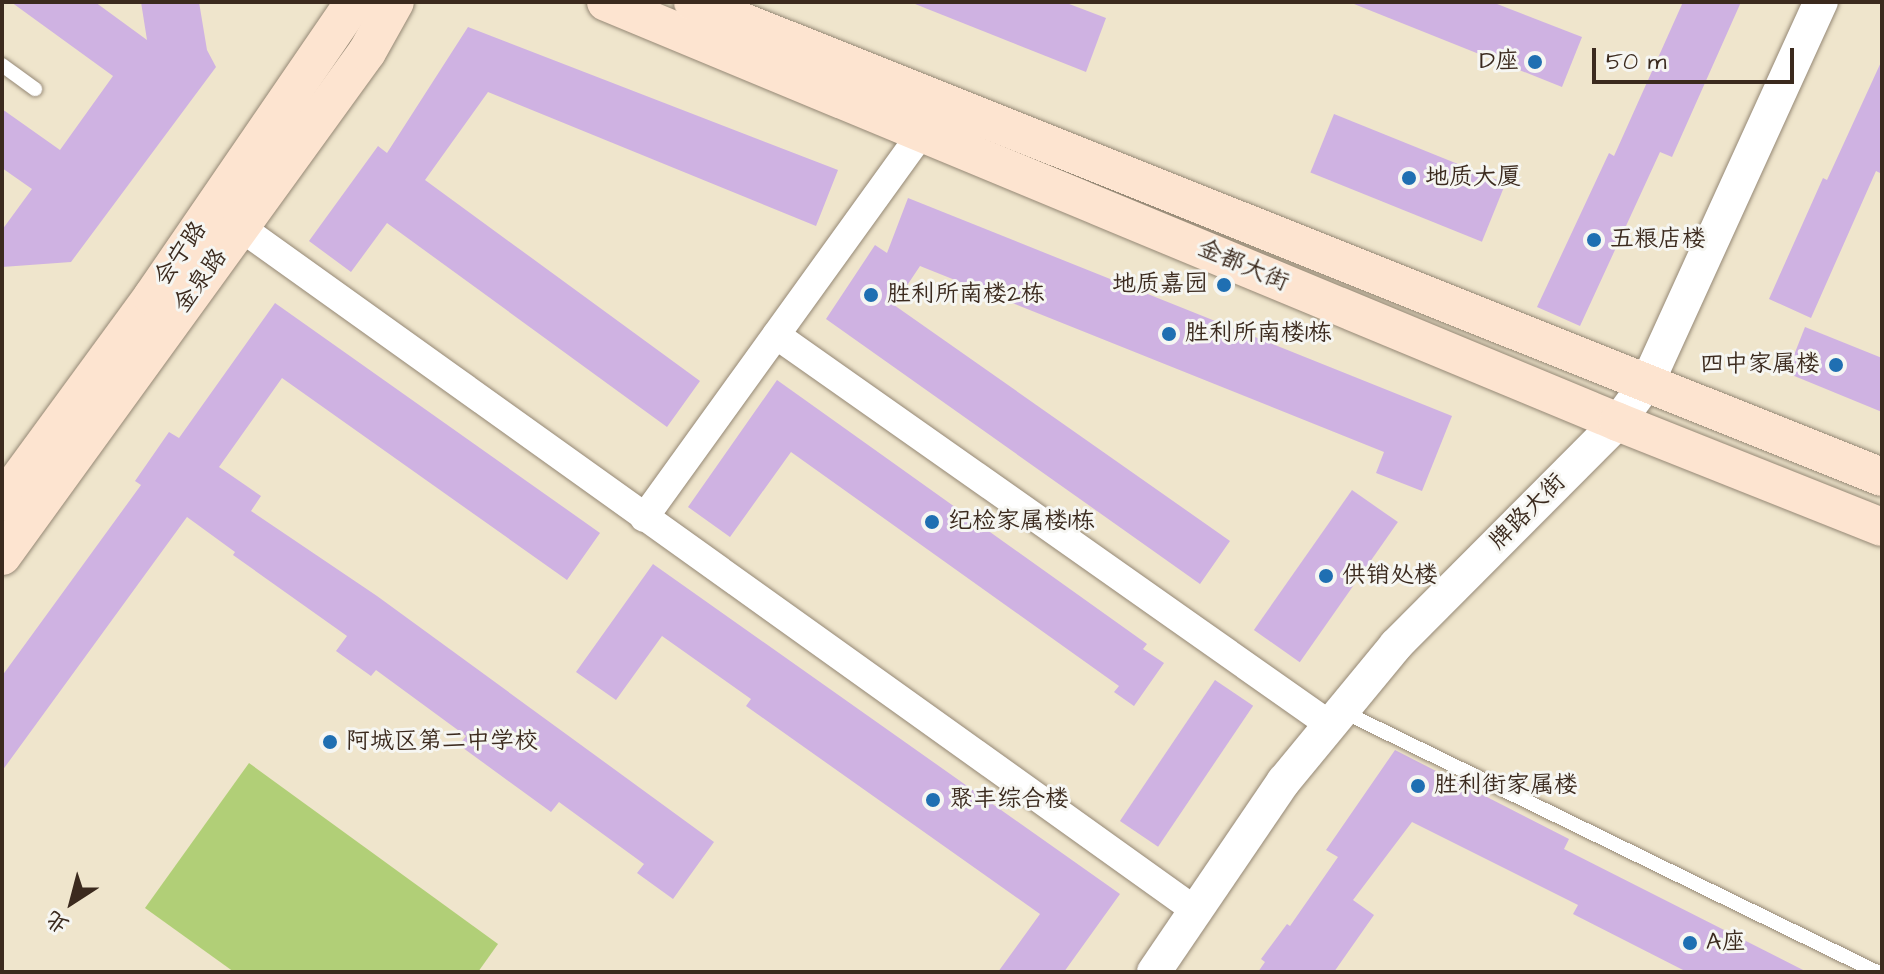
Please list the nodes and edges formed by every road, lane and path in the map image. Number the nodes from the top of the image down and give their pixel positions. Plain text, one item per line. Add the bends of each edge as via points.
1 (354, 2) edge
2 (395, 2) edge
3 (606, 2) edge
4 (693, 2) edge
5 (1821, 2) edge
6 (2, 65) edge
7 (35, 89) dead end
8 (922, 133) junction
9 (240, 227) junction
10 (776, 335) junction
11 (1648, 381) junction
12 (1618, 422) junction
13 (1882, 477) edge
14 (2, 502) edge
15 (644, 518) junction
16 (1882, 527) edge
17 (2, 556) edge
18 (1336, 718) junction
19 (1196, 911) junction
20 (1154, 972) edge
21 (1877, 972) edge

1 - 14 main road, 会宁路 via 152,297
2 - 9 main road, 金泉路 via 367,52
3 - 8 main road, 金都大街
4 - 11 main road, 金都大街
5 - 11 street, 牌路大街
6 - 7 lane
8 - 10 street
8 - 12 main road, 金都大街
9 - 15 street
9 - 17 main road, 金泉路
10 - 15 street
10 - 18 street
11 - 12 street, 牌路大街
11 - 13 main road, 金都大街
12 - 16 main road, 金都大街
12 - 18 street, 牌路大街 via 1396,645
15 - 19 street
18 - 19 street, 牌路大街 via 1284,781
18 - 21 lane
19 - 20 street, 牌路大街

